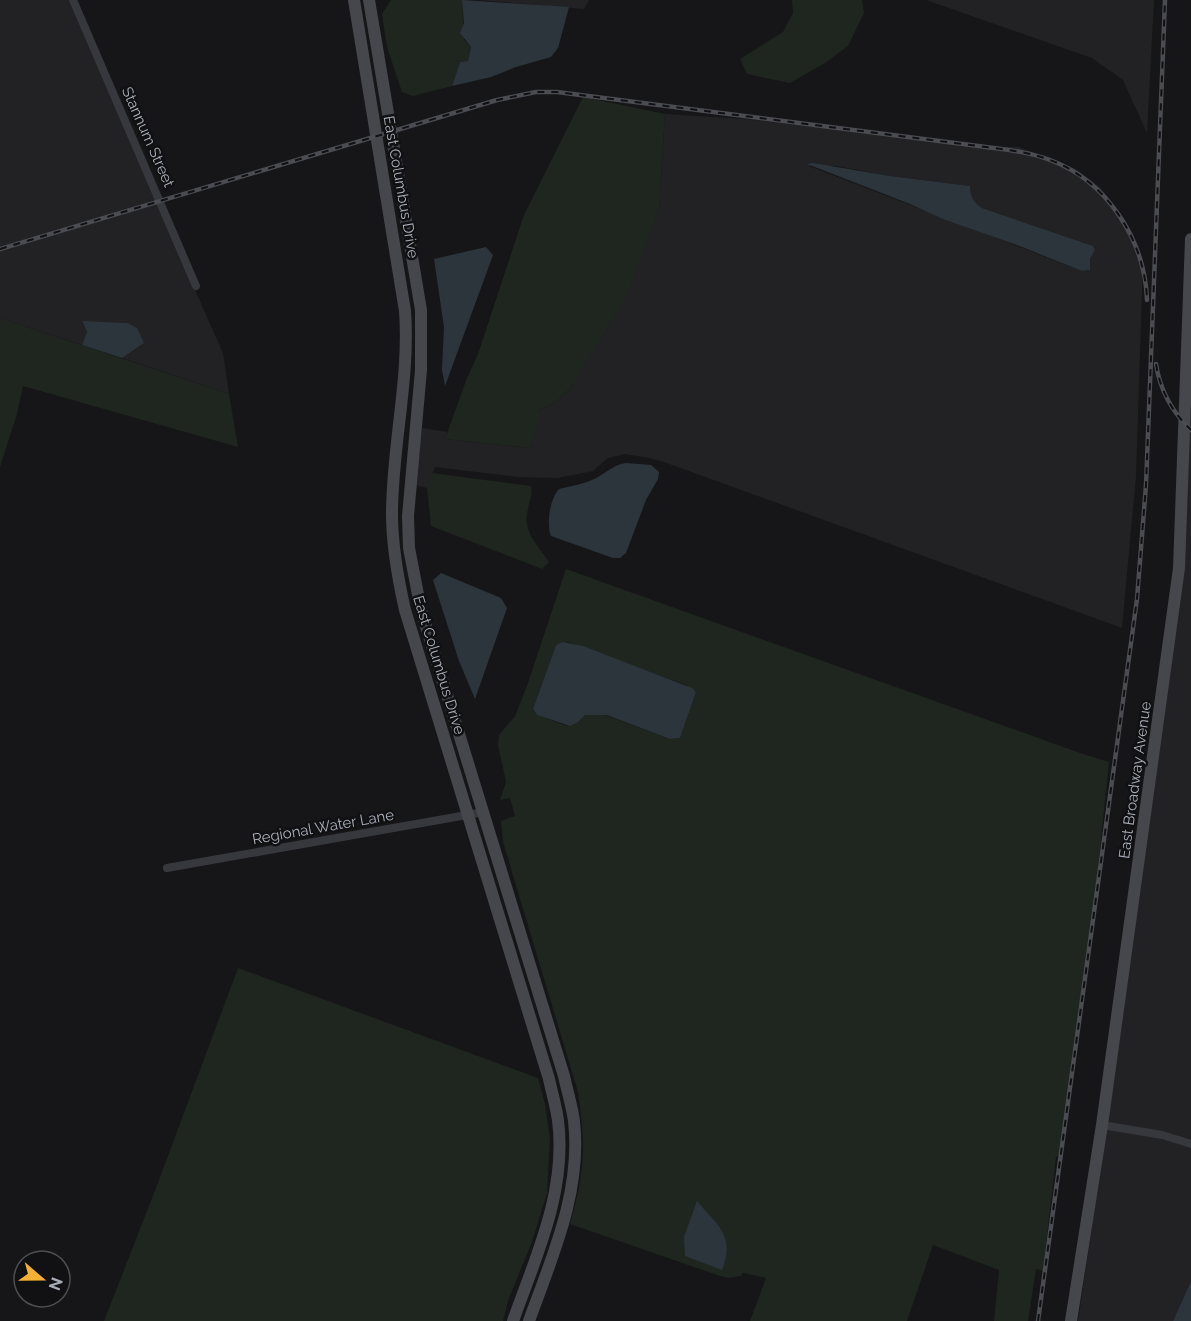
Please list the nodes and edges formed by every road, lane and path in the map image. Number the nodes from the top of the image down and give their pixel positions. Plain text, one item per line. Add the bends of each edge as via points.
1 (73, 0) edge
2 (354, 0) edge
3 (369, 0) edge
4 (1191, 239) edge
5 (1191, 266) edge
6 (196, 286) dead end
7 (397, 454) junction
8 (412, 456) junction
9 (484, 812) junction
10 (469, 815) junction
11 (167, 868) dead end
12 (1102, 1125) junction
13 (1191, 1144) edge
14 (513, 1321) edge
15 (529, 1321) edge
16 (1071, 1321) edge

1 - 6 street, Stannum Street
2 - 7 street, East Columbus Drive via 408,342
3 - 8 street, East Columbus Drive via 421,310 421,370
4 - 5 street, East Broadway Avenue
5 - 12 street, East Broadway Avenue via 1179,568
7 - 8 street
7 - 10 street, East Columbus Drive via 392,514 398,579
8 - 9 street, East Columbus Drive via 408,516 414,580
9 - 10 street, Regional Water Lane
9 - 15 street, East Columbus Drive via 574,1120 568,1205
10 - 11 street, Regional Water Lane
10 - 14 street, East Columbus Drive via 558,1120 553,1202
12 - 13 street
12 - 16 street, East Broadway Avenue

